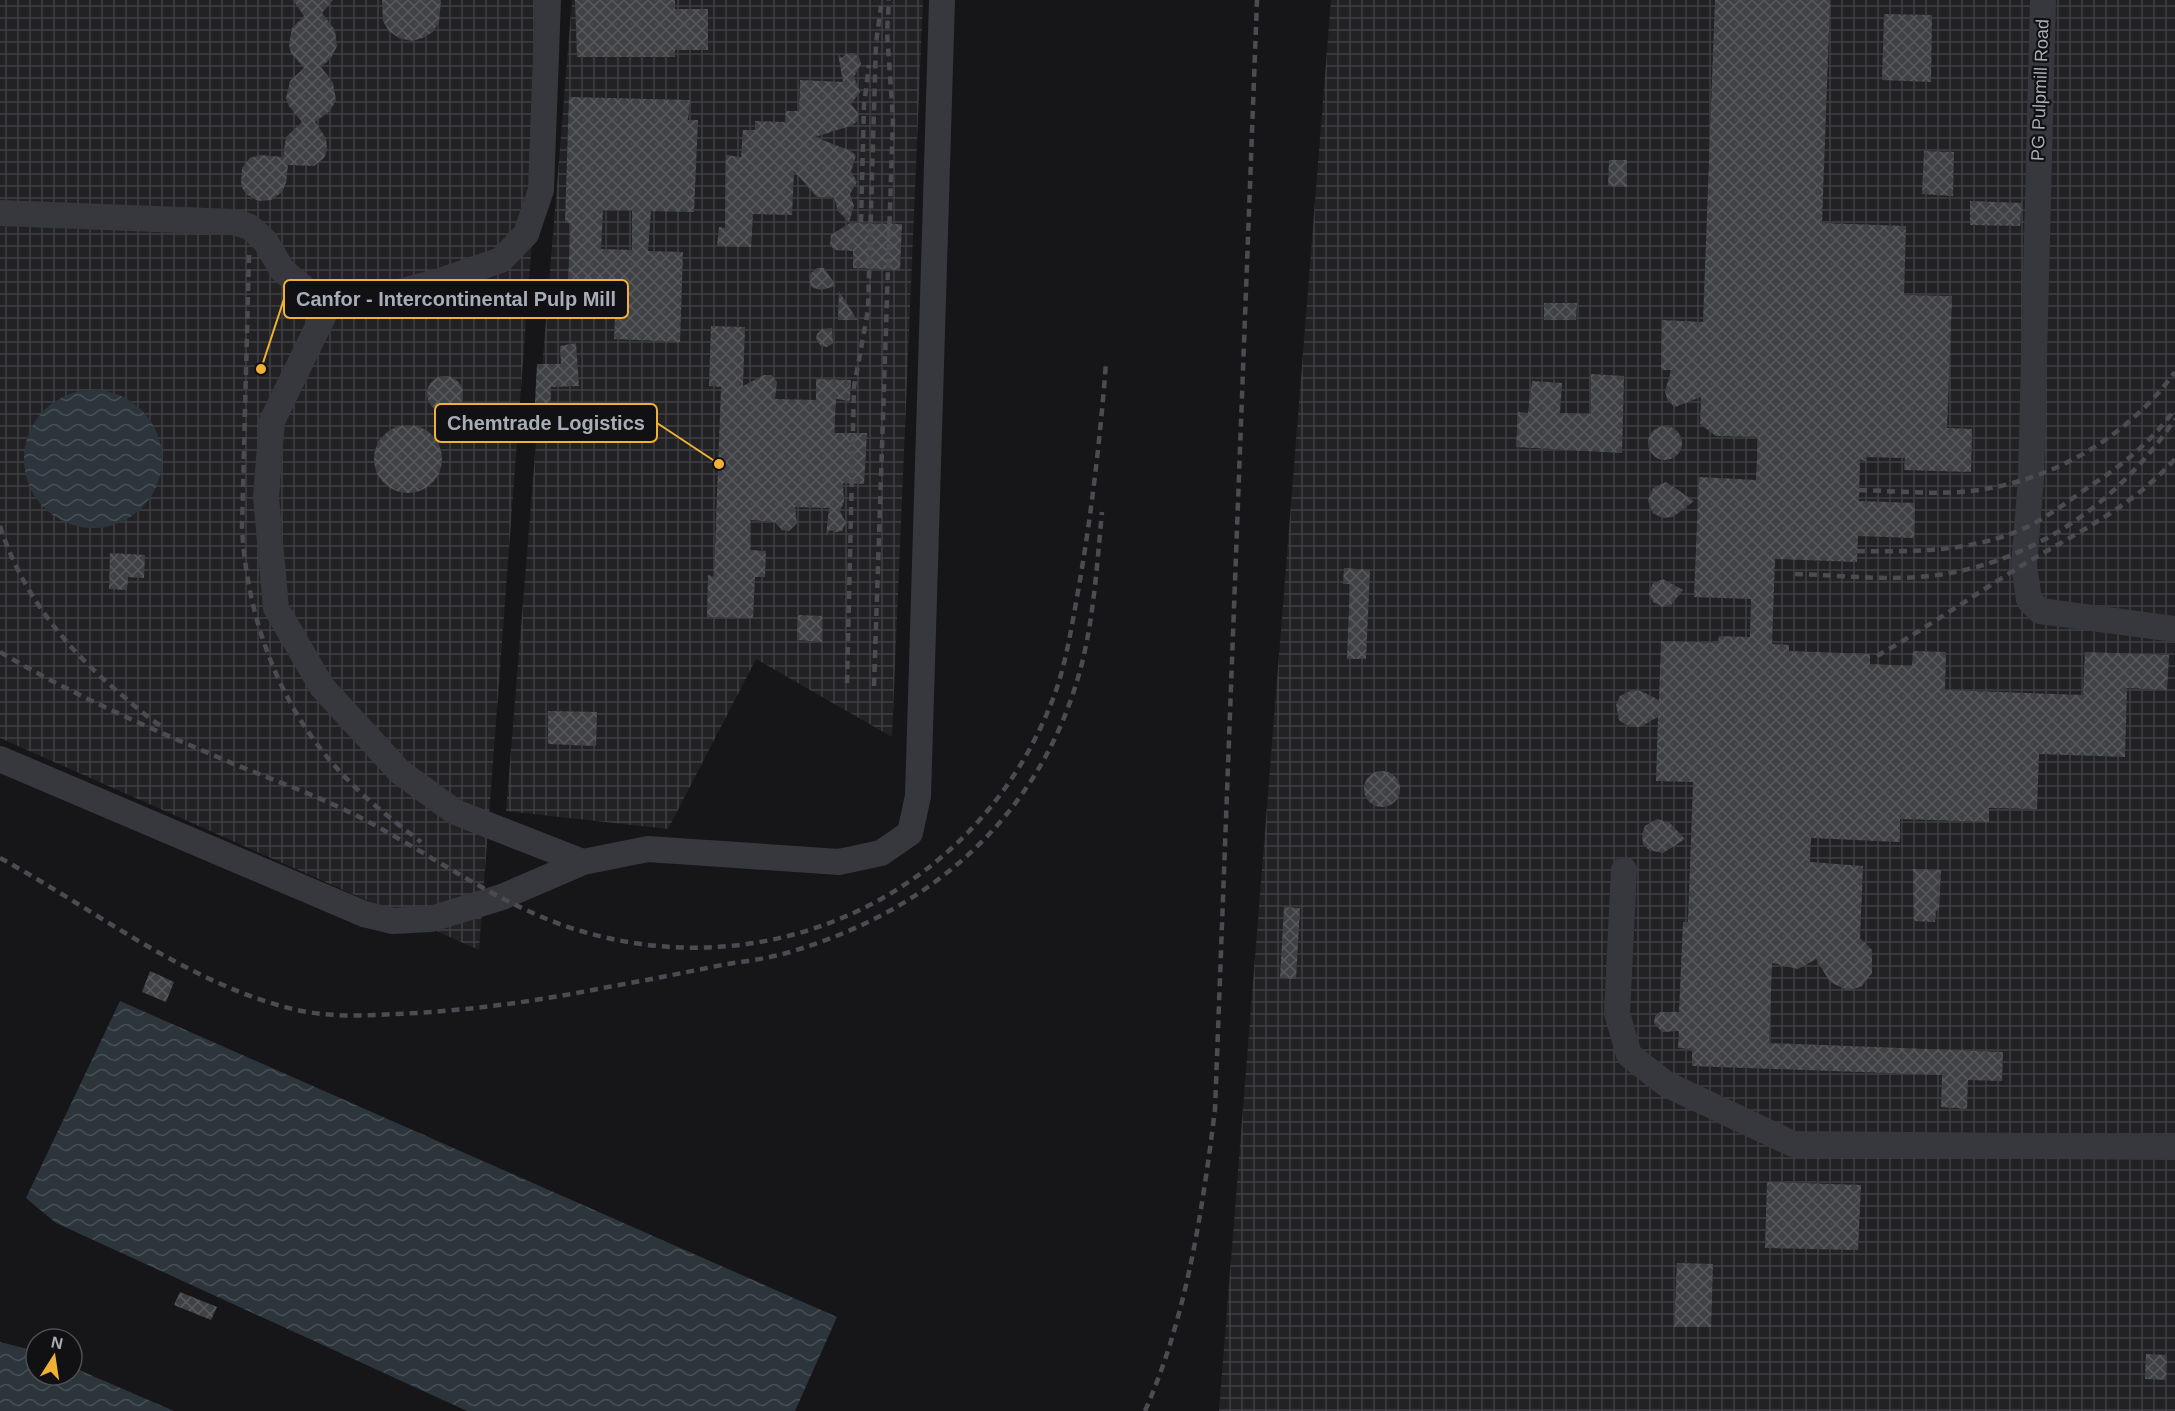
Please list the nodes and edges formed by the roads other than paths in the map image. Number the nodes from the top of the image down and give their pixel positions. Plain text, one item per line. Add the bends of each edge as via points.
1 (548, 0) edge
2 (942, 0) edge
3 (2043, 0) edge
4 (0, 213) edge
5 (330, 302) junction
6 (2175, 629) edge
7 (0, 759) edge
8 (583, 862) junction
9 (1624, 870) dead end
10 (2175, 1147) edge

1 - 5 street via 541,190 526,234 501,260 353,304
2 - 8 street via 918,796 910,833 881,853 839,862 648,849
3 - 6 street, PG Pulpmill Road via 2031,477 2025,565 2029,600 2040,611
4 - 5 street via 234,222 250,227 267,242 282,270 311,294
5 - 8 street via 272,421 267,497 276,608 322,687 400,772 455,812
7 - 8 street via 364,914 393,921 431,919 452,913 502,897
9 - 10 street via 1617,1013 1629,1055 1666,1084 1793,1144

